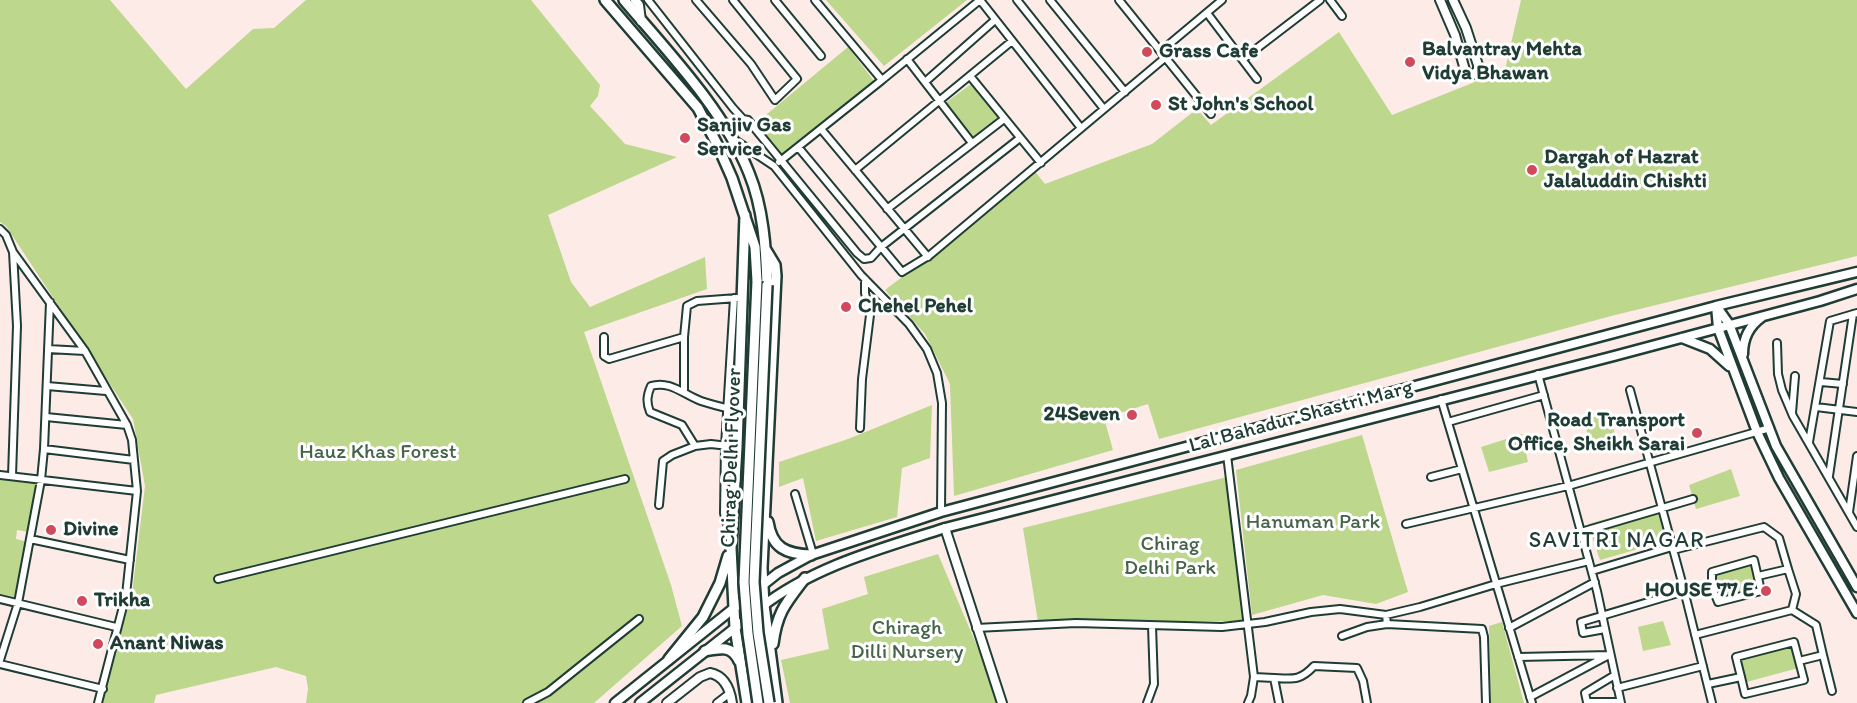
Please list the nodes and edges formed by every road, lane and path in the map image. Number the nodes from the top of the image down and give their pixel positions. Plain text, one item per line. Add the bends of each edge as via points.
1 (605, 0) edge
2 (649, 0) edge
3 (696, 0) edge
4 (733, 0) edge
5 (775, 0) edge
6 (815, 0) edge
7 (1017, 0) edge
8 (1050, 0) edge
9 (1131, 0) edge
10 (1222, 0) edge
11 (1320, 0) edge
12 (1330, 0) edge
13 (1440, 0) edge
14 (1453, 0) edge
15 (628, 1) edge
16 (1122, 3) edge
17 (1207, 13) junction
18 (1342, 16) dead end
19 (995, 20) junction
20 (1012, 41) junction
21 (1161, 51) junction
22 (821, 56) dead end
23 (1166, 57) junction
24 (907, 59) junction
25 (1243, 59) junction
26 (970, 76) junction
27 (1257, 79) dead end
28 (882, 80) junction
29 (925, 82) junction
30 (1125, 92) junction
31 (939, 101) junction
32 (1104, 109) junction
33 (1211, 114) dead end
34 (1004, 119) junction
35 (1081, 128) junction
36 (821, 129) junction
37 (732, 138) junction
38 (1020, 138) junction
39 (972, 143) junction
40 (798, 147) junction
41 (782, 160) junction
42 (1041, 163) junction
43 (774, 166) junction
44 (855, 170) junction
45 (887, 209) junction
46 (745, 215) junction
47 (0, 229) edge
48 (903, 229) junction
49 (880, 247) junction
50 (766, 250) junction
51 (13, 252) junction
52 (928, 257) junction
53 (1857, 272) edge
54 (865, 279) junction
55 (1857, 289) edge
56 (738, 298) junction
57 (50, 302) junction
58 (1716, 306) junction
59 (1775, 312) junction
60 (1855, 314) edge
61 (1729, 324) junction
62 (1718, 328) junction
63 (604, 337) dead end
64 (684, 337) junction
65 (1680, 338) junction
66 (1777, 343) dead end
67 (48, 349) junction
68 (85, 351) junction
69 (1745, 364) junction
70 (1734, 371) junction
71 (1538, 374) junction
72 (1796, 376) dead end
73 (1821, 382) junction
74 (1843, 384) junction
75 (47, 386) junction
76 (1630, 390) dead end
77 (106, 391) junction
78 (684, 392) junction
79 (1544, 395) junction
80 (1441, 399) junction
81 (1816, 407) junction
82 (728, 408) junction
83 (1839, 409) junction
84 (738, 411) junction
85 (1857, 412) edge
86 (1792, 414) junction
87 (45, 417) junction
88 (1448, 422) junction
89 (127, 425) junction
90 (860, 428) dead end
91 (1770, 428) junction
92 (1757, 432) junction
93 (1809, 443) junction
94 (695, 446) junction
95 (725, 446) junction
96 (737, 448) junction
97 (44, 449) junction
98 (767, 451) junction
99 (1227, 455) junction
100 (1857, 456) edge
101 (134, 460) junction
102 (1648, 463) junction
103 (1462, 469) junction
104 (0, 475) edge
105 (12, 476) junction
106 (1431, 477) dead end
107 (1829, 477) junction
108 (624, 479) dead end
109 (41, 480) junction
110 (1568, 486) junction
111 (137, 491) junction
112 (795, 494) dead end
113 (1693, 499) dead end
114 (765, 502) junction
115 (659, 505) dead end
116 (1474, 508) junction
117 (1661, 508) junction
118 (941, 512) junction
119 (1849, 513) junction
120 (1406, 524) dead end
121 (1857, 527) edge
122 (945, 528) junction
123 (732, 531) junction
124 (1581, 532) junction
125 (30, 539) junction
126 (731, 548) junction
127 (1672, 549) junction
128 (812, 555) junction
129 (130, 560) junction
130 (1589, 561) junction
131 (1788, 569) junction
132 (1592, 571) junction
133 (1758, 576) junction
134 (805, 578) junction
135 (218, 579) dead end
136 (1595, 582) junction
137 (763, 584) junction
138 (1496, 584) junction
139 (1712, 587) junction
140 (1857, 587) edge
141 (1684, 591) junction
142 (0, 599) edge
143 (18, 603) junction
144 (764, 605) junction
145 (733, 608) junction
146 (1792, 609) junction
147 (1857, 613) edge
148 (1386, 615) junction
149 (1602, 615) junction
150 (639, 619) dead end
151 (1247, 624) junction
152 (1387, 624) junction
153 (1152, 626) junction
154 (116, 627) junction
155 (735, 627) junction
156 (976, 628) junction
157 (1509, 628) junction
158 (1605, 628) junction
159 (1695, 635) junction
160 (1342, 636) dead end
161 (705, 651) junction
162 (1611, 655) junction
163 (1823, 656) junction
164 (1518, 657) junction
165 (669, 659) junction
166 (771, 659) junction
167 (1799, 661) junction
168 (0, 662) edge
169 (741, 666) junction
170 (1703, 666) junction
171 (1615, 675) junction
172 (1741, 677) junction
173 (1254, 678) junction
174 (1274, 678) junction
175 (1708, 684) junction
176 (1617, 688) junction
177 (103, 689) junction
178 (1832, 691) dead end
179 (730, 693) junction
180 (1531, 700) edge
181 (1620, 702) edge
182 (98, 703) edge
183 (526, 703) edge
184 (615, 703) edge
185 (640, 703) edge
186 (667, 703) edge
187 (717, 703) edge
188 (732, 703) edge
189 (747, 703) edge
190 (758, 703) edge
191 (769, 703) edge
192 (777, 703) edge
193 (1002, 703) edge
194 (1147, 703) edge
195 (1248, 703) edge
196 (1279, 703) edge
197 (1367, 703) edge
198 (1486, 703) edge
199 (1712, 703) edge

1 - 46 main road, Chirag Delhi Flyover via 698,108 725,161
2 - 41 street via 732,108 748,120
3 - 4 street via 746,58 775,100 797,79
5 - 22 street
6 - 28 street
7 - 32 street
8 - 30 street
9 - 16 street
10 - 17 street
11 - 25 street
12 - 18 street
13 - 14 street via 1465,70 1474,74 1478,65
15 - 37 main road via 704,96
16 - 21 street
17 - 21 street
17 - 25 street
19 - 20 street
19 - 24 street via 980,0
19 - 29 street
20 - 26 street
20 - 35 street
21 - 23 street
23 - 30 street
23 - 33 street
24 - 28 street
24 - 29 street
25 - 27 street
26 - 31 street
26 - 34 street
28 - 36 street
29 - 31 street
30 - 32 street
31 - 39 street
31 - 44 street
32 - 35 street
34 - 38 street
34 - 39 street
35 - 42 street
36 - 40 street
36 - 44 street
37 - 43 street
37 - 50 main road via 756,192
38 - 42 street
38 - 48 street
39 - 45 street
40 - 41 street
40 - 49 street
41 - 43 street
41 - 49 street via 856,254 871,258
42 - 52 street
43 - 54 street
44 - 45 street
45 - 48 street
46 - 56 main road
46 - 190 main road, Chirag Delhi Flyover, bridge via 755,247 757,281 744,582
47 - 51 street
48 - 49 street
48 - 52 street
49 - 52 street via 901,272
50 - 98 main road via 776,276
50 - 191 main road, Chirag Delhi Flyover, bridge via 754,582
51 - 57 street
51 - 105 street via 17,326
53 - 58 main road, Lal Bahadur Shastri Marg
54 - 90 street via 870,315
54 - 118 street via 909,324 927,349 937,373 942,403
55 - 59 main road, Lal Bahadur Shastri Marg
56 - 64 street via 691,303 687,306
56 - 82 street
56 - 84 main road
57 - 67 street
57 - 68 street
58 - 61 main road
58 - 62 main road
58 - 118 main road, Lal Bahadur Shastri Marg
59 - 61 main road, Lal Bahadur Shastri Marg
59 - 69 main road via 1748,331 1743,347
60 - 73 street via 1830,321
60 - 74 street
61 - 62 main road, Lal Bahadur Shastri Marg
61 - 69 main road
62 - 65 main road, Lal Bahadur Shastri Marg
62 - 70 main road
63 - 64 street via 604,356 609,359
64 - 78 street
65 - 70 main road via 1710,349
65 - 71 main road, Lal Bahadur Shastri Marg
66 - 86 street via 1778,374
67 - 68 street
67 - 75 street
68 - 77 street
69 - 91 main road
70 - 92 main road
71 - 79 street
71 - 80 main road, Lal Bahadur Shastri Marg
72 - 86 street
73 - 74 street
73 - 81 street
74 - 83 street
75 - 77 street
75 - 87 street
76 - 102 street
77 - 89 street
78 - 82 street
78 - 94 street via 659,384 651,387 647,405 655,415 682,425
79 - 88 street
79 - 110 street
80 - 88 street
80 - 99 main road, Lal Bahadur Shastri Marg
81 - 83 street
81 - 93 street
82 - 84 street
82 - 95 street
83 - 85 street
83 - 107 street
84 - 96 main road
86 - 93 street
87 - 89 street
87 - 97 street
88 - 103 street
89 - 101 street
91 - 92 street
91 - 140 main road
92 - 102 street
92 - 147 main road
93 - 107 street
94 - 95 street
94 - 115 street via 663,462
95 - 96 street
95 - 123 street via 724,513
96 - 98 main road via 741,461 751,465 761,462
96 - 123 main road
97 - 101 street
97 - 109 street
98 - 114 main road
99 - 122 main road, Lal Bahadur Shastri Marg
99 - 151 street
100 - 119 street
101 - 111 street
102 - 110 street
102 - 117 street
103 - 106 street
103 - 116 street
104 - 105 street
105 - 109 street
107 - 119 street
108 - 135 street
109 - 111 street
109 - 125 street
110 - 116 street
110 - 124 street
111 - 129 street
112 - 128 street
113 - 117 street
114 - 128 main road via 769,532 775,543 791,553
114 - 137 main road
116 - 120 street
116 - 138 street
117 - 124 street
117 - 127 street
118 - 128 main road, Lal Bahadur Shastri Marg
119 - 121 street
122 - 134 main road, Lal Bahadur Shastri Marg via 857,556
122 - 156 street
123 - 126 main road
124 - 130 street
125 - 129 street
125 - 143 street
126 - 145 main road
126 - 165 main road via 703,617
127 - 131 street via 1764,527 1779,538
127 - 132 street
127 - 141 street
128 - 137 main road, Lal Bahadur Shastri Marg
129 - 154 street via 126,595
130 - 132 street
130 - 138 street
131 - 133 street
131 - 146 street via 1796,594
132 - 136 street
133 - 139 street via 1754,560 1712,572
133 - 139 street via 1761,591 1718,602
134 - 144 main road, Lal Bahadur Shastri Marg
134 - 166 main road via 782,608 775,625
136 - 149 street
136 - 157 street
137 - 144 main road
137 - 145 main road, Lal Bahadur Shastri Marg
138 - 148 street
138 - 157 street
139 - 141 street
141 - 149 street
141 - 159 street
142 - 143 street
143 - 154 street
143 - 168 street
144 - 155 main road, Lal Bahadur Shastri Marg
144 - 166 main road
145 - 155 main road
145 - 165 main road, Lal Bahadur Shastri Marg
146 - 159 street
146 - 163 street via 1815,625
148 - 151 street via 1340,609
148 - 152 street
149 - 158 street
149 - 158 street via 1581,622 1583,633
150 - 183 street via 548,692
151 - 153 street
151 - 173 street
152 - 160 street
152 - 198 street via 1482,629
153 - 156 street via 1076,623
153 - 194 street via 1154,684
154 - 177 street
155 - 161 main road, Lal Bahadur Shastri Marg
155 - 169 main road
156 - 193 street
157 - 164 street
158 - 162 street
159 - 170 street
161 - 169 main road via 729,649
161 - 185 main road, Lal Bahadur Shastri Marg
162 - 164 street
162 - 171 street
162 - 180 street
163 - 167 street
163 - 178 street
164 - 180 street
165 - 184 main road, Lal Bahadur Shastri Marg
166 - 192 main road
167 - 172 street via 1804,680 1745,694
167 - 172 street via 1794,642 1736,657
168 - 177 street
169 - 189 main road
170 - 175 street
170 - 176 street
171 - 176 street
171 - 181 street via 1585,693 1587,702
172 - 175 street
173 - 174 street
173 - 195 street
174 - 196 street
174 - 197 street via 1298,679 1314,666 1357,668
175 - 199 street
176 - 181 street
177 - 182 street
179 - 186 street via 719,677 710,673
179 - 187 street
179 - 188 street

